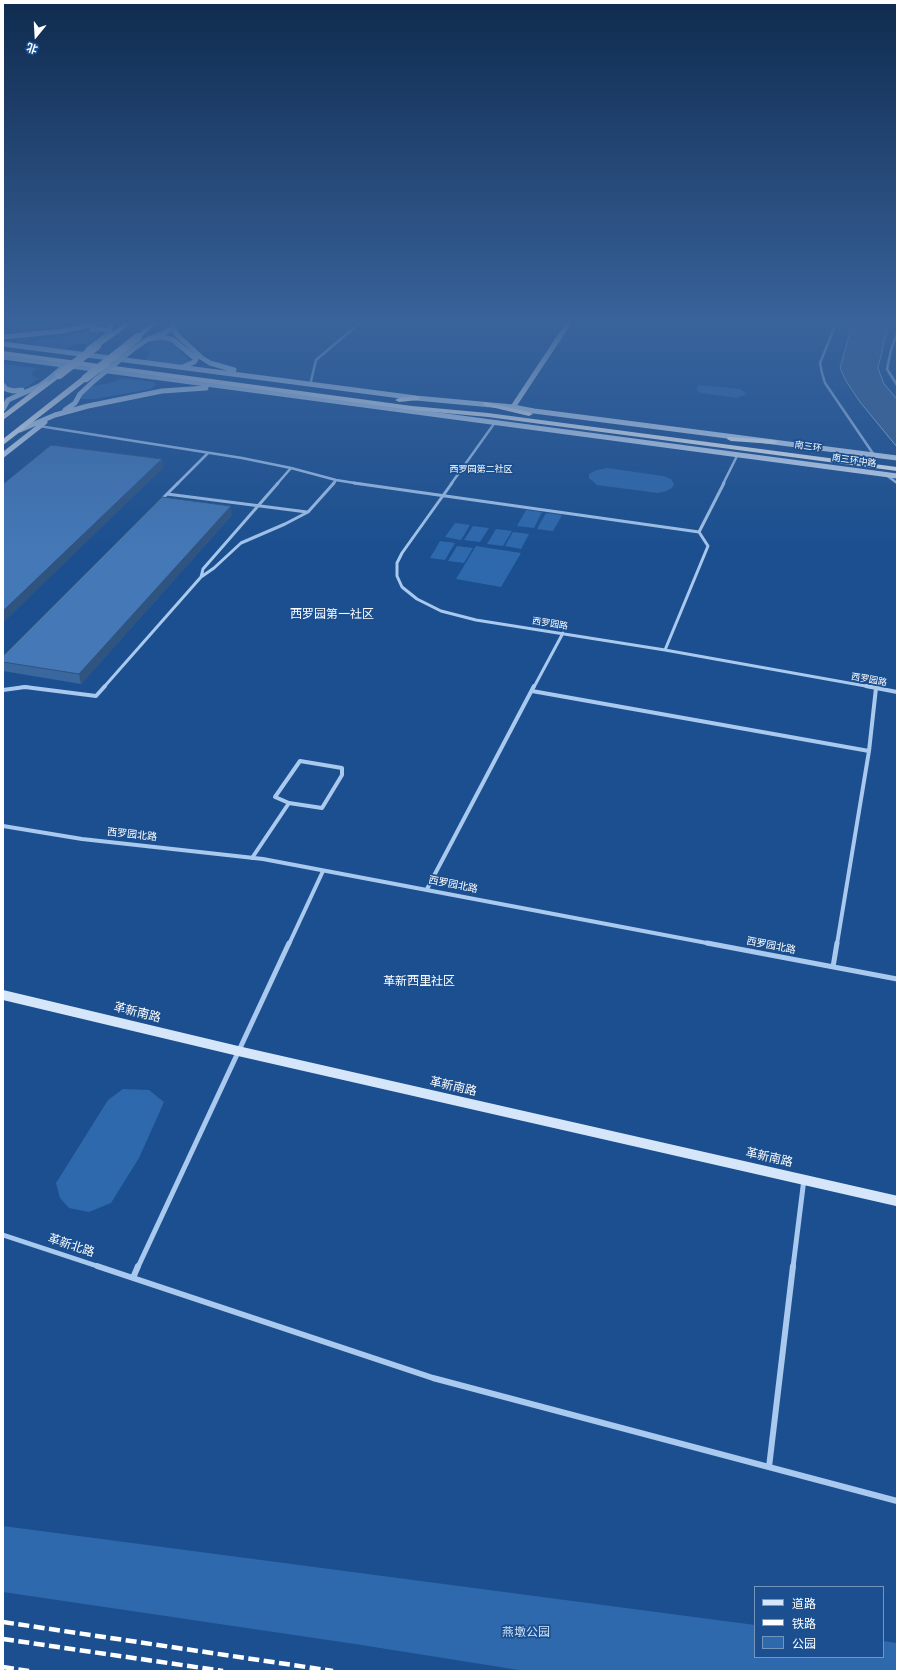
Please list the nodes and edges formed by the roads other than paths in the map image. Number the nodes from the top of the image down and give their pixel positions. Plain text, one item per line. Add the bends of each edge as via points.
1 (28, 399) edge
2 (59, 399) edge
3 (81, 399) edge
4 (89, 399) edge
5 (110, 399) edge
6 (121, 399) edge
7 (295, 399) edge
8 (325, 399) edge
9 (328, 399) edge
10 (392, 399) edge
11 (406, 399) edge
12 (429, 399) edge
13 (437, 399) edge
14 (518, 399) edge
15 (836, 399) edge
16 (399, 400) junction
17 (6, 401) edge
18 (450, 401) junction
19 (487, 404) junction
20 (513, 407) junction
21 (3, 409) edge
22 (412, 410) junction
23 (433, 413) joint
24 (55, 415) junction
25 (536, 415) junction
26 (3, 418) edge
27 (496, 421) junction
28 (39, 426) junction
29 (20, 430) junction
30 (714, 439) junction
31 (774, 442) junction
32 (3, 443) edge
33 (208, 452) junction
34 (738, 454) junction
35 (3, 455) edge
36 (874, 455) junction
37 (802, 456) junction
38 (895, 465) edge
39 (291, 468) junction
40 (885, 474) junction
41 (336, 480) junction
42 (897, 483) edge
43 (167, 494) junction
44 (443, 495) junction
45 (156, 504) edge
46 (259, 506) junction
47 (308, 512) junction
48 (699, 532) junction
49 (201, 577) junction
50 (563, 633) junction
51 (665, 650) junction
52 (876, 688) junction
53 (3, 690) edge
54 (532, 691) junction
55 (897, 692) edge
56 (869, 751) junction
57 (289, 803) junction
58 (3, 826) edge
59 (252, 858) junction
60 (323, 871) junction
61 (427, 889) junction
62 (833, 967) junction
63 (897, 979) edge
64 (3, 995) edge
65 (238, 1051) junction
66 (804, 1179) junction
67 (897, 1201) edge
68 (3, 1235) edge
69 (133, 1278) junction
70 (769, 1467) junction
71 (897, 1500) edge

1 - 26 highway, bridge
2 - 29 highway, bridge
3 - 24 street
4 - 5 street
6 - 24 street
7 - 22 street via 377,410
8 - 22 street
9 - 22 highway, 南三环
10 - 16 highway, 南三环
11 - 16 highway
12 - 18 street, 南三环中路
13 - 18 street
14 - 20 street
15 - 36 street
16 - 25 highway, 南三环
17 - 21 street
18 - 19 street, 南三环中路
19 - 20 street, 南三环中路
19 - 25 highway
20 - 31 street, 南三环中路
22 - 23 highway
22 - 37 highway, 南三环 via 488,415
23 - 27 street, 南三环中路
24 - 28 street
24 - 29 street
25 - 30 highway, 南三环
27 - 34 street, 南三环中路
27 - 44 street, 西罗园路
28 - 33 street
28 - 35 street
29 - 32 highway
30 - 31 highway
30 - 38 highway, 南三环
31 - 36 street, 南三环中路
33 - 39 street
33 - 43 street
34 - 37 highway
34 - 40 street, 南三环中路
34 - 48 street
36 - 38 street, 南三环中路
37 - 38 highway, 南三环
38 - 40 street, 南三环中路
39 - 41 street
39 - 46 street
40 - 42 street
41 - 44 street
41 - 47 street
43 - 45 street
43 - 46 street
44 - 48 street
44 - 50 street, 西罗园路 via 397,563 397,576 402,587 441,611 476,620
46 - 47 street
46 - 49 street via 203,568
47 - 49 street via 241,543
48 - 51 street via 708,546
49 - 53 street via 96,696 25,687
50 - 51 street, 西罗园路
50 - 54 street
51 - 52 street, 西罗园路
52 - 55 street, 西罗园路
52 - 56 street
54 - 56 street
54 - 61 street
56 - 62 street
57 - 57 street via 275,797 300,761 342,768 342,775 322,808
57 - 59 street
58 - 59 street, 西罗园北路 via 82,839
59 - 60 street, 西罗园北路
60 - 61 street, 西罗园北路
60 - 65 street
61 - 62 street, 西罗园北路
62 - 63 street, 西罗园北路
64 - 65 street, 革新南路
65 - 66 street, 革新南路
65 - 69 street
66 - 67 street, 革新南路
66 - 70 street
68 - 69 street, 革新北路
69 - 70 street, 革新北路 via 433,1378
70 - 71 street, 革新北路

